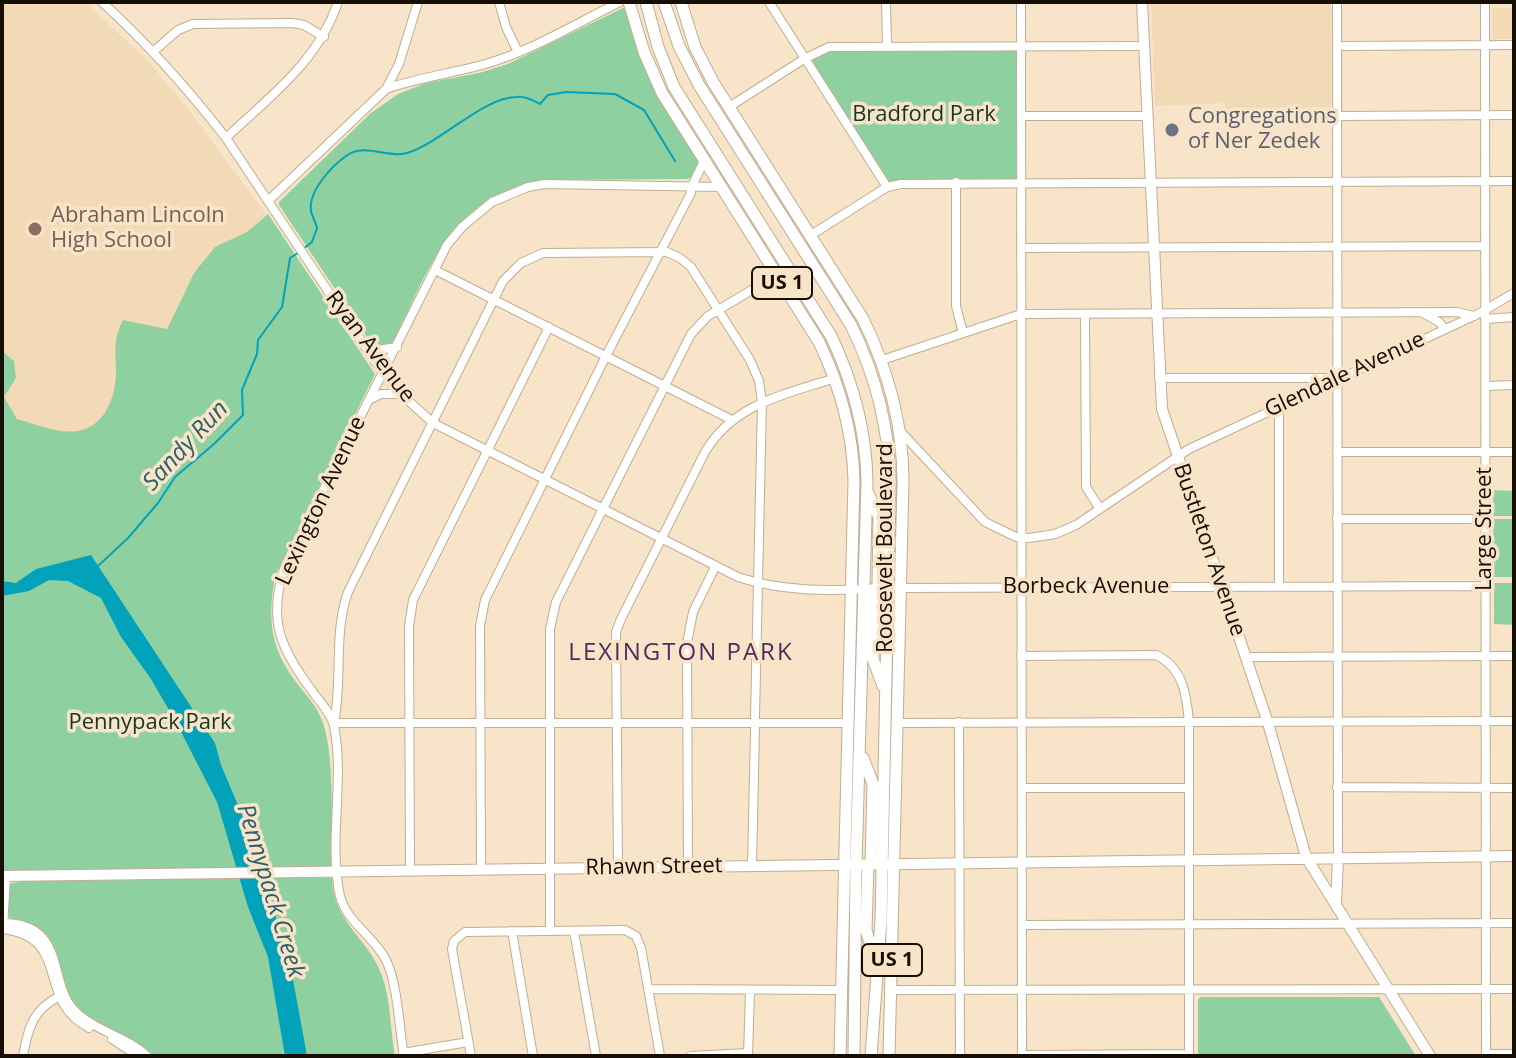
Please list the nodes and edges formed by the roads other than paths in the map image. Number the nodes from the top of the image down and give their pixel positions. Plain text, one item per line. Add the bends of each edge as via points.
1 (102, 2) edge
2 (338, 2) edge
3 (418, 2) edge
4 (499, 2) edge
5 (620, 2) edge
6 (629, 2) edge
7 (646, 2) edge
8 (664, 2) edge
9 (681, 2) edge
10 (769, 2) edge
11 (886, 2) edge
12 (1021, 2) edge
13 (1142, 2) edge
14 (1337, 2) edge
15 (1485, 2) edge
16 (324, 37) junction
17 (1485, 45) junction
18 (1514, 45) edge
19 (887, 46) junction
20 (1144, 46) junction
21 (1337, 46) junction
22 (1021, 48) junction
23 (154, 51) junction
24 (518, 52) junction
25 (804, 59) junction
26 (386, 89) junction
27 (729, 107) junction
28 (1484, 115) junction
29 (1514, 115) edge
30 (1021, 116) junction
31 (1146, 116) junction
32 (1337, 116) junction
33 (226, 138) junction
34 (738, 147) junction
35 (704, 161) junction
36 (1486, 180) junction
37 (1336, 181) junction
38 (1514, 181) edge
39 (956, 182) junction
40 (1021, 182) junction
41 (1149, 182) junction
42 (721, 187) junction
43 (887, 187) junction
44 (691, 188) junction
45 (784, 193) junction
46 (268, 201) junction
47 (811, 235) junction
48 (1337, 246) junction
49 (1485, 246) junction
50 (1154, 247) junction
51 (1021, 248) junction
52 (661, 250) junction
53 (763, 253) junction
54 (435, 270) junction
55 (777, 275) junction
56 (800, 287) junction
57 (1514, 293) edge
58 (494, 299) junction
59 (1504, 299) junction
60 (719, 311) junction
61 (1422, 313) junction
62 (1021, 314) junction
63 (1156, 314) junction
64 (1337, 314) junction
65 (1485, 314) junction
66 (1514, 314) edge
67 (1085, 315) junction
68 (1474, 316) junction
69 (549, 327) junction
70 (1445, 329) junction
71 (963, 333) junction
72 (365, 346) junction
73 (397, 347) junction
74 (606, 356) junction
75 (882, 360) junction
76 (383, 372) junction
77 (835, 378) junction
78 (1159, 378) junction
79 (1337, 378) junction
80 (1514, 385) edge
81 (665, 386) junction
82 (1486, 386) junction
83 (401, 394) junction
84 (368, 400) junction
85 (762, 402) junction
86 (1279, 405) junction
87 (732, 420) junction
88 (433, 423) junction
89 (900, 431) junction
90 (487, 452) junction
91 (1337, 452) junction
92 (1485, 452) junction
93 (1514, 452) edge
94 (1177, 457) junction
95 (543, 480) junction
96 (1100, 509) junction
97 (602, 510) junction
98 (1337, 519) junction
99 (1485, 519) junction
100 (1022, 538) junction
101 (661, 540) junction
102 (715, 567) junction
103 (759, 583) junction
104 (1485, 586) junction
105 (1022, 587) junction
106 (1223, 587) junction
107 (1279, 587) junction
108 (901, 588) junction
109 (1337, 588) junction
110 (851, 589) junction
111 (876, 589) junction
112 (1021, 656) junction
113 (1337, 656) junction
114 (1486, 656) junction
115 (1514, 656) edge
116 (1246, 657) junction
117 (899, 680) junction
118 (861, 719) junction
119 (1514, 721) edge
120 (480, 722) junction
121 (550, 722) junction
122 (617, 722) junction
123 (959, 722) junction
124 (1022, 722) junction
125 (1338, 722) junction
126 (1486, 722) junction
127 (334, 723) junction
128 (410, 723) junction
129 (688, 723) junction
130 (755, 723) junction
131 (848, 723) junction
132 (898, 723) junction
133 (1189, 723) junction
134 (1268, 723) junction
135 (885, 725) junction
136 (847, 764) junction
137 (1337, 787) junction
138 (1022, 788) junction
139 (1189, 788) junction
140 (1486, 788) junction
141 (1514, 788) edge
142 (1338, 856) junction
143 (1485, 856) junction
144 (1514, 856) edge
145 (1306, 857) junction
146 (1189, 860) junction
147 (1022, 862) junction
148 (960, 863) junction
149 (869, 864) junction
150 (752, 866) junction
151 (618, 867) junction
152 (688, 867) junction
153 (551, 868) junction
154 (481, 869) junction
155 (337, 871) junction
156 (410, 871) junction
157 (4, 876) edge
158 (1336, 905) junction
159 (1486, 923) junction
160 (1514, 923) edge
161 (1348, 924) junction
162 (1022, 925) junction
163 (2, 926) edge
164 (1188, 926) junction
165 (550, 930) junction
166 (512, 931) junction
167 (574, 931) junction
168 (648, 989) junction
169 (1022, 989) junction
170 (1190, 989) junction
171 (1389, 989) junction
172 (1486, 989) junction
173 (1514, 989) edge
174 (750, 990) junction
175 (841, 990) junction
176 (891, 990) junction
177 (959, 990) junction
178 (61, 995) junction
179 (468, 1042) junction
180 (140, 1054) edge
181 (748, 1054) edge
182 (1514, 1054) edge
183 (404, 1055) edge
184 (1022, 1055) edge
185 (1189, 1055) edge
186 (1486, 1055) edge
187 (23, 1056) edge
188 (471, 1056) edge
189 (533, 1056) edge
190 (596, 1056) edge
191 (660, 1056) edge
192 (691, 1056) edge
193 (840, 1056) edge
194 (854, 1056) edge
195 (871, 1056) edge
196 (889, 1056) edge
197 (960, 1056) edge
198 (1430, 1056) edge

1 - 23 street, Ryan Avenue
2 - 16 street
3 - 26 street
4 - 24 street
5 - 24 street
6 - 35 highway, Roosevelt Boulevard / US 1 via 656,80
7 - 56 highway, Roosevelt Boulevard / US 1 via 674,87
8 - 34 highway, Roosevelt Boulevard / US 1 via 691,72
9 - 27 highway, Roosevelt Boulevard / US 1 via 695,47
10 - 25 street
11 - 19 street
12 - 22 street
13 - 20 main road, Bustleton Avenue
14 - 21 street
15 - 17 street, Large Street
16 - 23 street via 292,23 193,24
16 - 33 street via 301,67
17 - 18 street
17 - 21 street
17 - 28 street, Large Street
19 - 22 street
19 - 25 street via 829,47
20 - 22 street
20 - 31 main road, Bustleton Avenue
21 - 32 street
22 - 30 street
23 - 33 street, Ryan Avenue
24 - 26 street
25 - 27 street
25 - 43 street
26 - 46 street
27 - 45 highway, Roosevelt Boulevard / US 1
28 - 29 street
28 - 32 street
28 - 36 street, Large Street
30 - 31 street
30 - 40 street
31 - 41 main road, Bustleton Avenue
32 - 37 street
33 - 46 street, Ryan Avenue
34 - 45 highway
34 - 111 highway, Roosevelt Boulevard / US 1 via 843,311 869,365 889,451
35 - 42 highway, Roosevelt Boulevard / US 1
35 - 44 street
36 - 37 street
36 - 38 street
36 - 49 street, Large Street
37 - 41 street
37 - 48 street
39 - 40 street
39 - 43 street
39 - 71 street via 956,306
40 - 41 street
40 - 51 street
41 - 50 main road, Bustleton Avenue
42 - 44 street, Lexington Avenue
42 - 53 highway, Roosevelt Boulevard / US 1
43 - 47 street
44 - 52 street
44 - 54 street, Lexington Avenue via 545,184 509,193 462,227
45 - 47 highway, Roosevelt Boulevard / US 1
46 - 72 street, Ryan Avenue
47 - 75 highway, Roosevelt Boulevard / US 1 via 858,309
48 - 49 street
48 - 50 street
48 - 64 street
49 - 65 street, Large Street
50 - 51 street
50 - 63 main road, Bustleton Avenue
51 - 62 street
52 - 58 street via 532,256 511,271
52 - 60 street via 691,267
52 - 74 street
53 - 55 highway, Roosevelt Boulevard / US 1
53 - 56 highway
54 - 58 street
54 - 73 street, Lexington Avenue
55 - 60 street
55 - 77 highway, Roosevelt Boulevard / US 1
56 - 111 highway, Roosevelt Boulevard / US 1 via 831,336 851,385 864,438 867,490 879,517
57 - 59 street, Glendale Avenue
58 - 69 street
58 - 88 street
59 - 65 street, Glendale Avenue
59 - 66 street
60 - 81 street via 691,334
60 - 85 street via 753,366
61 - 64 street
61 - 68 street
61 - 70 street
62 - 67 street
62 - 71 street
62 - 100 street
63 - 64 street
63 - 67 street
63 - 78 main road, Bustleton Avenue
64 - 79 street
65 - 66 street
65 - 68 street, Glendale Avenue
65 - 82 street, Large Street
67 - 96 street via 1086,487
68 - 70 street, Glendale Avenue
69 - 74 street
69 - 90 street
70 - 79 street, Glendale Avenue
71 - 75 street
72 - 73 street
72 - 76 street, Ryan Avenue
73 - 76 street, Lexington Avenue
74 - 81 street
74 - 95 street
75 - 89 highway, Roosevelt Boulevard / US 1
76 - 83 street, Ryan Avenue
76 - 84 street, Lexington Avenue
77 - 85 street
77 - 110 highway, Roosevelt Boulevard / US 1 via 852,454
78 - 79 street
78 - 94 main road, Bustleton Avenue
79 - 86 street, Glendale Avenue
79 - 91 street
80 - 82 street
81 - 87 street
81 - 97 street
82 - 92 street, Large Street
83 - 84 street
83 - 88 street, Ryan Avenue
84 - 127 street, Lexington Avenue via 285,566 277,595 287,655
85 - 87 street
85 - 103 street
86 - 94 street, Glendale Avenue
86 - 107 street
87 - 101 street via 705,452
88 - 90 street, Ryan Avenue
88 - 127 street via 342,608 340,696
89 - 100 street via 985,522
89 - 108 highway, Roosevelt Boulevard / US 1
90 - 95 street, Ryan Avenue
90 - 128 street via 413,600
91 - 92 street
91 - 98 street
92 - 93 street
92 - 99 street, Large Street
94 - 96 street, Glendale Avenue
94 - 106 main road, Bustleton Avenue
95 - 97 street, Ryan Avenue
95 - 120 street via 485,600
96 - 100 street, Glendale Avenue via 1063,532
97 - 101 street, Ryan Avenue
97 - 121 street via 554,607
98 - 99 street
98 - 109 street
99 - 104 street, Large Street
100 - 105 street
101 - 102 street, Ryan Avenue
101 - 122 street via 618,626
102 - 103 street, Ryan Avenue
102 - 129 street via 688,634
103 - 110 street, Ryan Avenue via 804,590
103 - 130 street
104 - 109 street, Borbeck Avenue
104 - 114 street, Large Street
105 - 106 street, Borbeck Avenue
105 - 108 street, Borbeck Avenue
105 - 112 street
106 - 107 street, Borbeck Avenue
106 - 116 main road, Bustleton Avenue
107 - 109 street, Borbeck Avenue
108 - 111 street, Borbeck Avenue
108 - 117 highway, Roosevelt Boulevard / US 1
109 - 113 street
110 - 111 street, Ryan Avenue
110 - 131 highway, Roosevelt Boulevard / US 1
111 - 118 highway, Roosevelt Boulevard / US 1
111 - 135 highway, Roosevelt Boulevard / US 1 via 873,653 885,690
112 - 124 street
112 - 133 street via 1156,655 1176,670
113 - 114 street
113 - 116 street
113 - 125 street
114 - 115 street
114 - 126 street, Large Street
116 - 134 main road, Bustleton Avenue
117 - 132 highway, Roosevelt Boulevard / US 1
117 - 135 highway
118 - 136 highway
118 - 149 highway, Roosevelt Boulevard / US 1 via 860,746 873,784
119 - 126 street
120 - 121 street
120 - 128 street
120 - 154 street
121 - 122 street
121 - 153 street
122 - 129 street
122 - 151 street
123 - 124 street
123 - 132 street
123 - 148 street
124 - 133 street
124 - 138 street
125 - 126 street
125 - 134 street
125 - 137 street
126 - 140 street, Large Street
127 - 128 street
127 - 155 street
128 - 156 street
129 - 130 street
129 - 152 street
130 - 131 street
130 - 150 street
131 - 136 highway, Roosevelt Boulevard / US 1
132 - 149 highway, Roosevelt Boulevard / US 1
133 - 134 street
133 - 139 street
134 - 145 main road, Bustleton Avenue
135 - 149 highway, Roosevelt Boulevard / US 1
136 - 149 highway, Roosevelt Boulevard / US 1
137 - 140 street
137 - 142 street
138 - 139 street
138 - 147 street
139 - 146 street
140 - 141 street
140 - 143 street, Large Street
142 - 143 main road, Rhawn Street
142 - 145 main road, Rhawn Street
142 - 158 main road
143 - 144 main road, Rhawn Street
143 - 159 street, Large Street
145 - 146 main road, Rhawn Street
145 - 158 main road, Bustleton Avenue
146 - 147 main road, Rhawn Street
146 - 164 street
147 - 148 main road, Rhawn Street
147 - 162 street
148 - 149 main road, Rhawn Street
148 - 177 street
149 - 150 main road, Rhawn Street
149 - 175 highway, Roosevelt Boulevard / US 1
149 - 176 highway, Roosevelt Boulevard / US 1
149 - 194 highway, Roosevelt Boulevard / US 1
149 - 195 highway, US 1 via 867,934 877,975
150 - 152 main road, Rhawn Street
151 - 152 main road, Rhawn Street
151 - 153 main road, Rhawn Street
153 - 154 main road, Rhawn Street
153 - 165 street
154 - 156 main road, Rhawn Street
155 - 156 main road, Rhawn Street
155 - 157 main road, Rhawn Street
155 - 183 street via 347,913 387,963
157 - 163 street
158 - 161 main road, Bustleton Avenue
159 - 160 street
159 - 161 street
159 - 172 street, Large Street
161 - 164 street
161 - 171 main road, Bustleton Avenue
162 - 164 street
162 - 169 street
163 - 178 street via 29,936 45,952
164 - 170 street
165 - 166 street
165 - 167 street
166 - 179 street via 459,935 452,949
166 - 189 street
167 - 168 street via 625,930 636,936
167 - 190 street
168 - 174 street
168 - 191 street
169 - 170 street
169 - 177 street
169 - 184 street
170 - 171 street
170 - 185 street
171 - 172 street
171 - 198 main road, Bustleton Avenue
172 - 173 street
172 - 186 street, Large Street
174 - 175 street
174 - 181 street
175 - 193 highway, Roosevelt Boulevard / US 1
176 - 177 street
176 - 196 highway, Roosevelt Boulevard / US 1
177 - 197 street
178 - 180 street via 63,1007 79,1022
178 - 187 street via 32,1019
179 - 183 street
179 - 188 street
181 - 192 street
182 - 186 street
184 - 185 street

